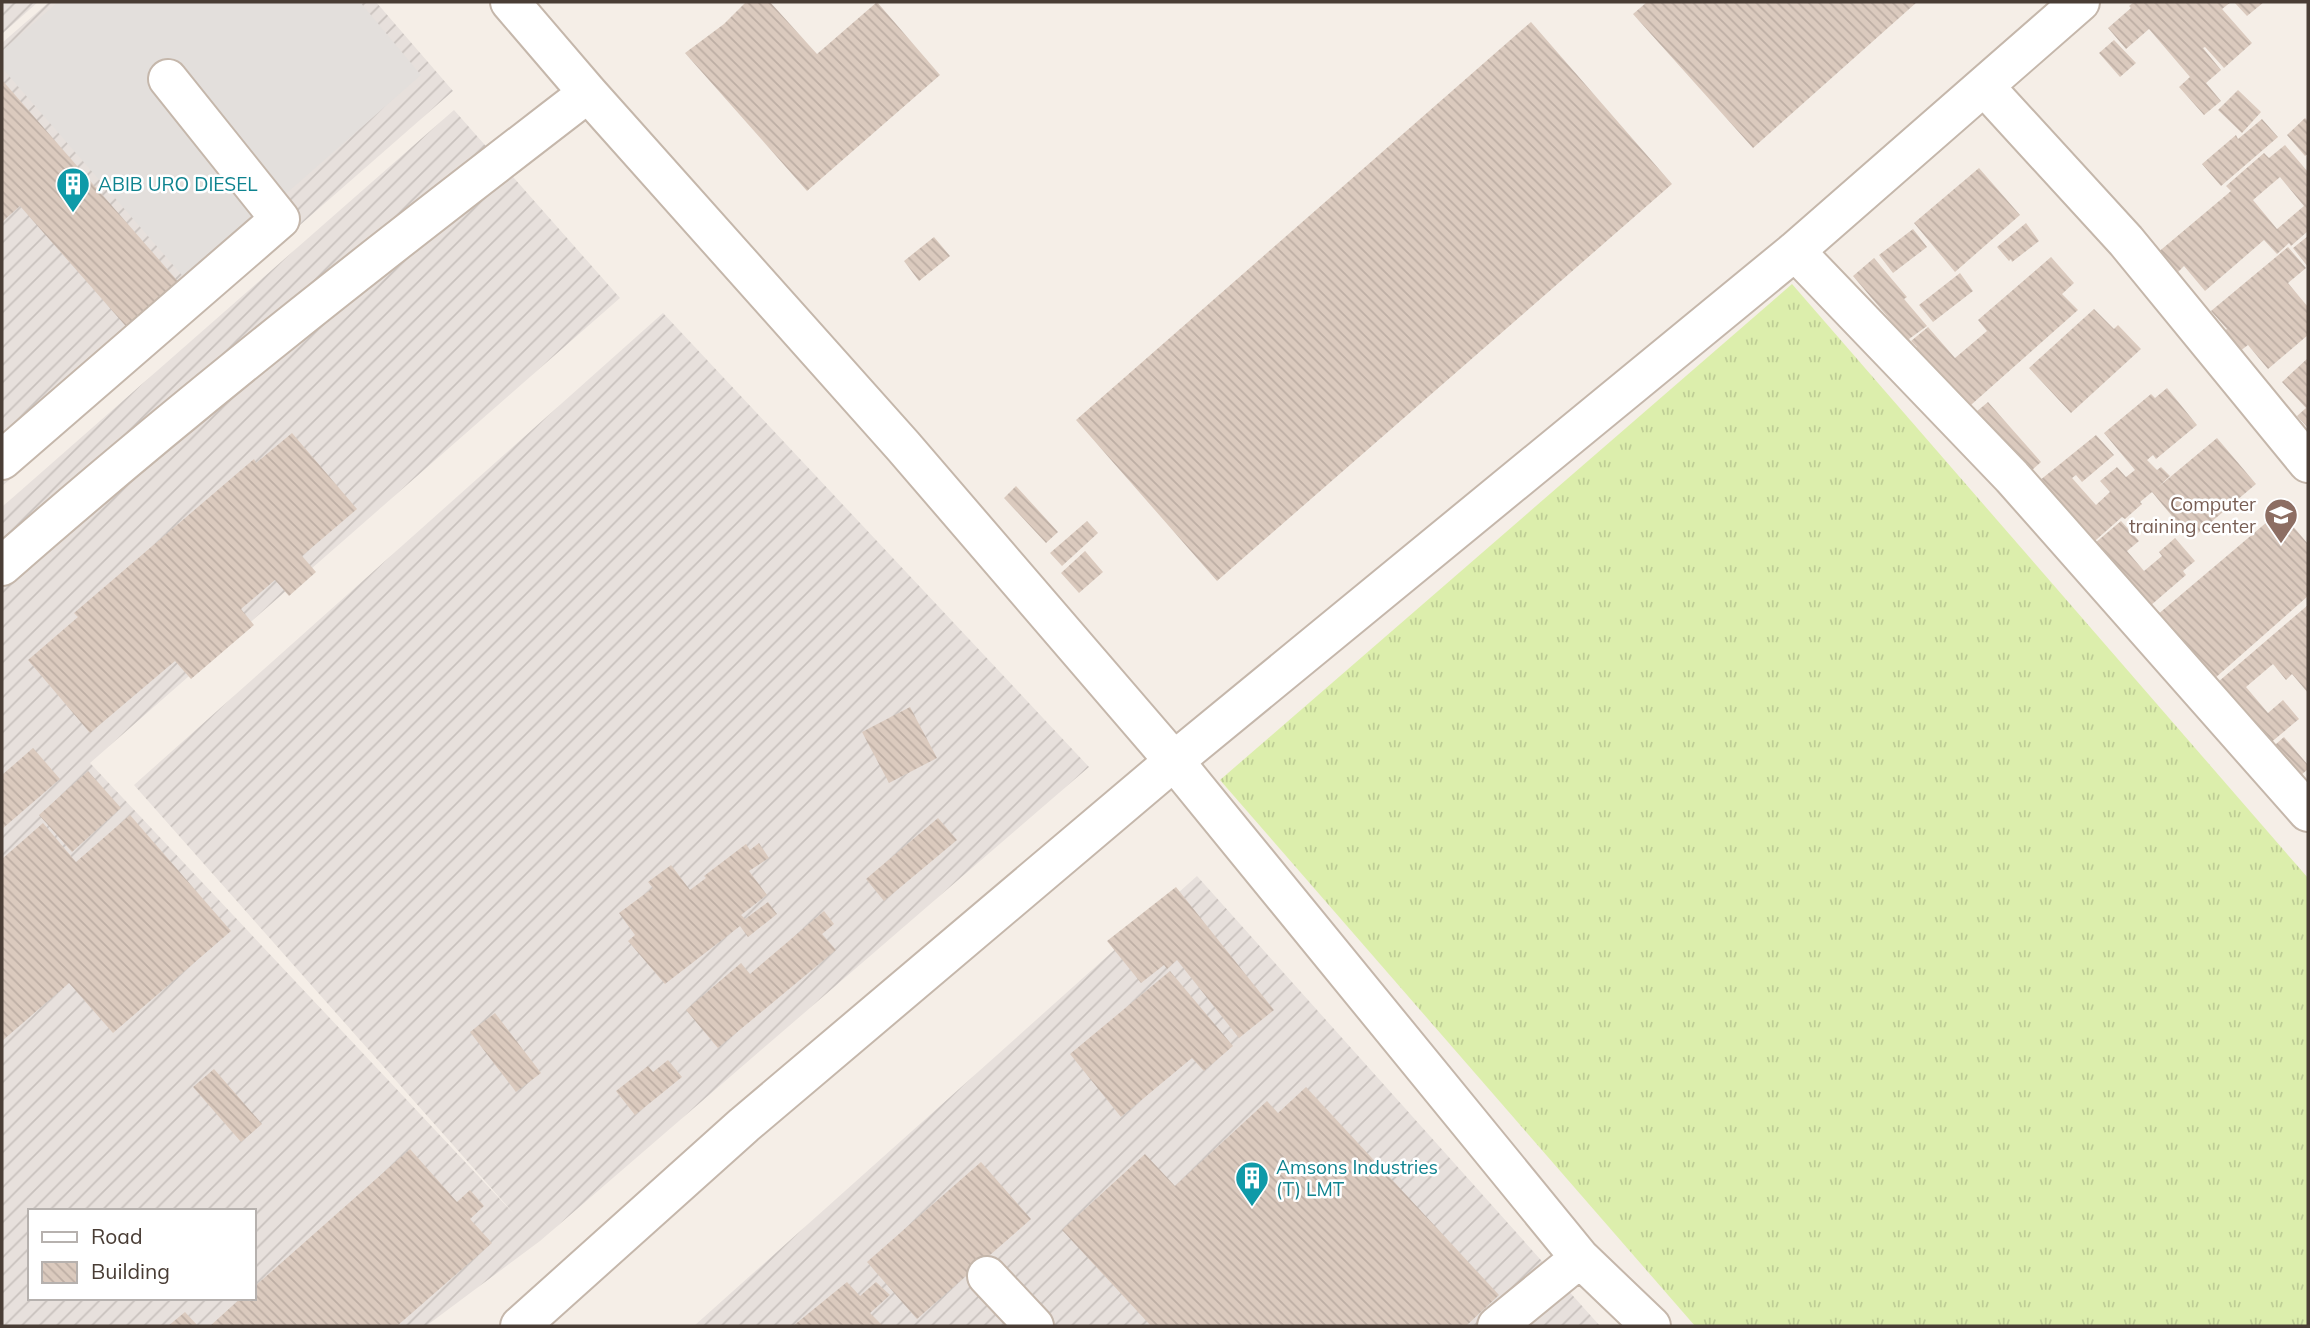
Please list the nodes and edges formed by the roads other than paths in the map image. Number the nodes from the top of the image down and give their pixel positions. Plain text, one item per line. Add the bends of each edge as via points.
1 (510, 2) edge
2 (2080, 2) edge
3 (168, 79) dead end
4 (1984, 86) junction
5 (588, 93) junction
6 (1795, 251) junction
7 (2, 460) edge
8 (2308, 463) edge
9 (2, 566) edge
10 (1174, 761) junction
11 (2308, 812) edge
12 (1580, 1258) junction
13 (988, 1276) dead end
14 (520, 1326) edge
15 (1034, 1326) edge
16 (1497, 1326) edge
17 (1651, 1326) edge

1 - 5 street
2 - 4 street
3 - 7 street via 280,219
4 - 6 street
4 - 8 street via 2126,241
5 - 9 street via 188,406
5 - 10 street via 903,446
6 - 10 street
6 - 11 street via 2012,477
10 - 12 street
10 - 14 street via 744,1125
12 - 16 street
12 - 17 street
13 - 15 street

